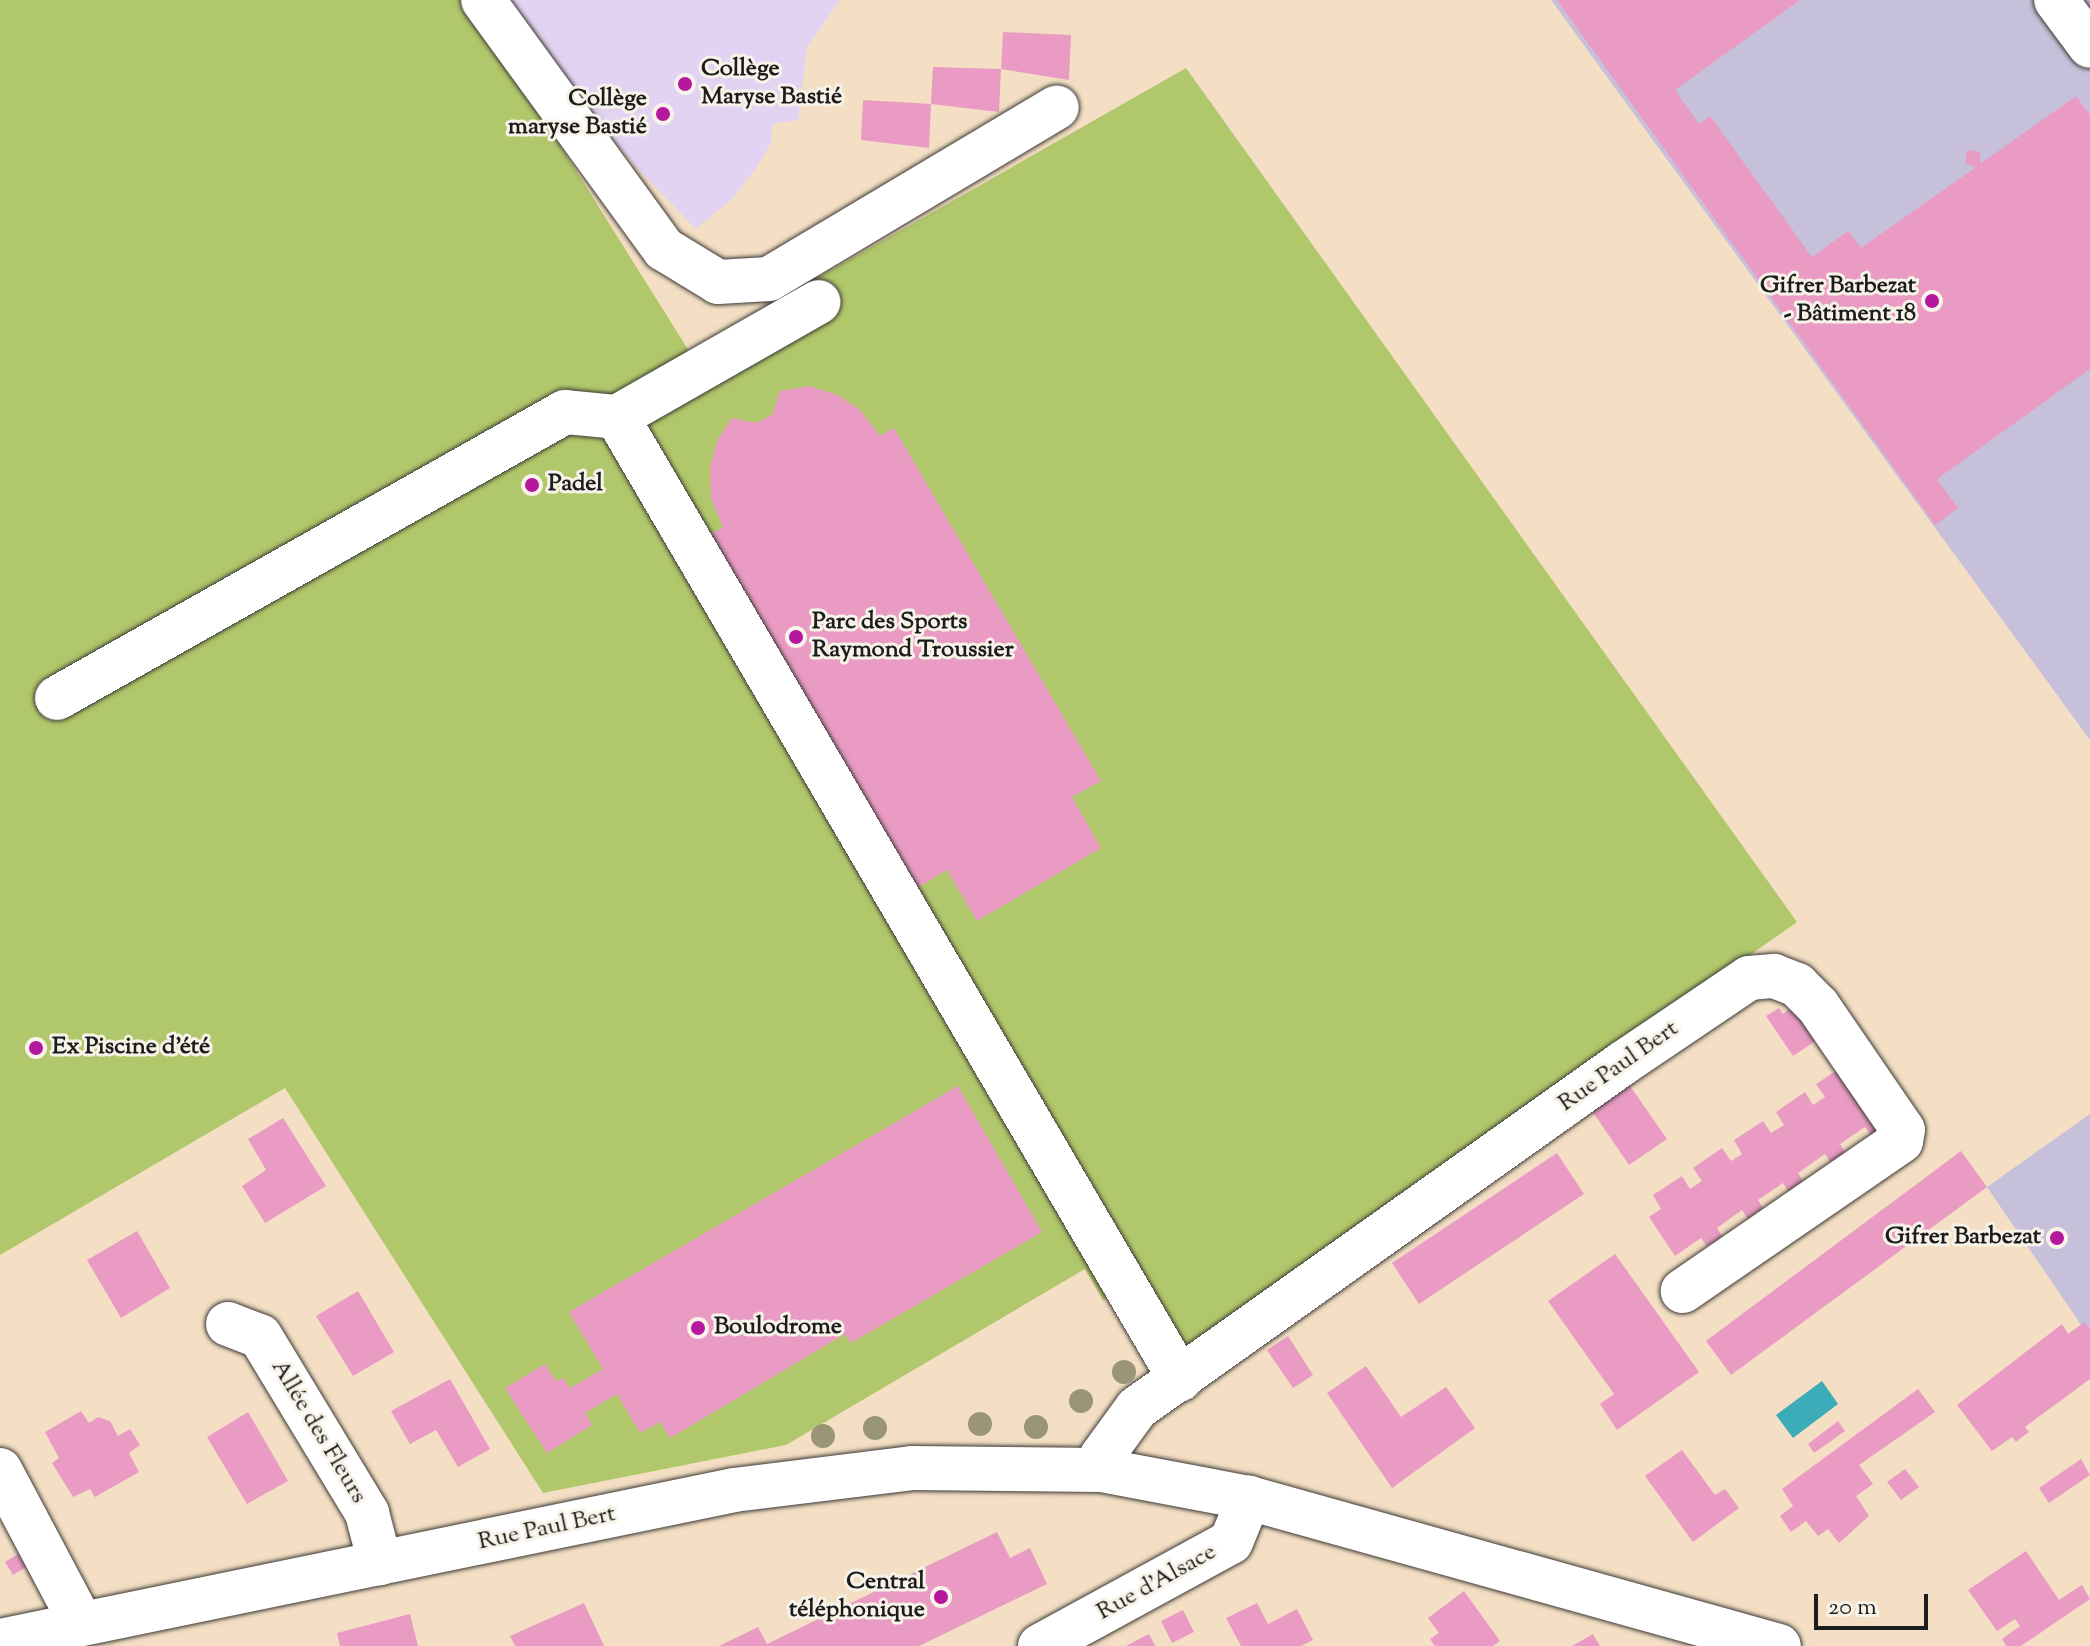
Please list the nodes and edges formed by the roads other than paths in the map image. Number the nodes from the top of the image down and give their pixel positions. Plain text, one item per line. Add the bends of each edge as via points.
1 (483, 0) edge
2 (2056, 0) edge
3 (2090, 46) edge
4 (1057, 107) dead end
5 (819, 302) dead end
6 (617, 417) junction
7 (57, 698) dead end
8 (1683, 1291) dead end
9 (228, 1324) dead end
10 (1180, 1379) junction
11 (0, 1470) edge
12 (1101, 1470) junction
13 (1249, 1498) junction
14 (380, 1563) junction
15 (81, 1623) junction
16 (0, 1641) edge
17 (1764, 1644) edge
18 (1040, 1646) edge

1 - 4 street via 664,249 718,282 769,279
2 - 3 street
5 - 6 street
6 - 7 street via 565,412
6 - 10 street
8 - 10 street, Rue Paul Bert via 1901,1141 1903,1130 1818,1006 1797,985 1774,976 1749,978 1623,1063
9 - 14 street, Allée des Fleurs via 260,1336 367,1513
10 - 12 street, Rue Paul Bert via 1137,1408 1102,1456
11 - 15 street
12 - 13 street, Rue Paul Bert
12 - 14 street, Rue Paul Bert via 912,1468 749,1488
13 - 17 street, Rue Paul Bert
13 - 18 street, Rue d'Alsace via 1231,1542
14 - 15 street, Rue Paul Bert
15 - 16 street, Rue Paul Bert

